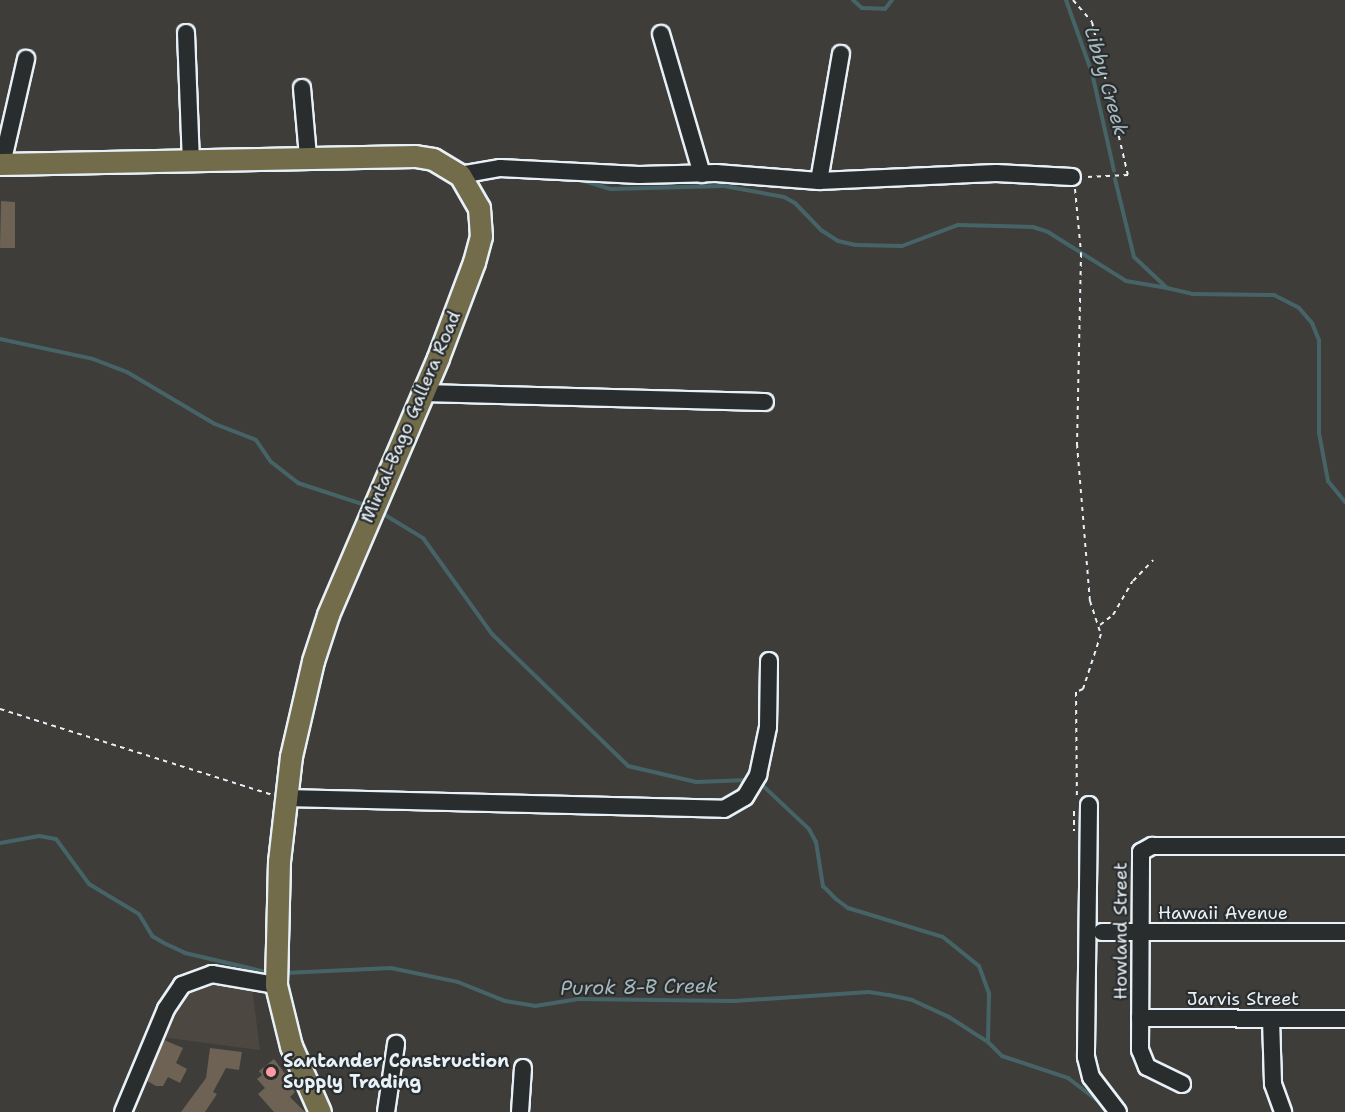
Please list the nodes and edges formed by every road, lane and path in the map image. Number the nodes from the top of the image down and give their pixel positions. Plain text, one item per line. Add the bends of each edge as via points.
1 (1073, 0) edge
2 (186, 33) dead end
3 (662, 34) dead end
4 (841, 54) dead end
5 (26, 59) dead end
6 (302, 88) dead end
7 (308, 157) junction
8 (191, 161) junction
9 (1, 164) edge
10 (702, 174) junction
11 (460, 175) junction
12 (1072, 177) junction
13 (819, 181) junction
14 (422, 393) junction
15 (765, 402) dead end
16 (1153, 560) dead end
17 (1100, 625) junction
18 (770, 661) dead end
19 (0, 709) edge
20 (264, 794) dead end
21 (286, 798) junction
22 (1089, 805) dead end
23 (1089, 832) junction
24 (1345, 846) edge
25 (1102, 932) dead end
26 (1141, 932) junction
27 (1345, 932) edge
28 (276, 985) junction
29 (1140, 1018) junction
30 (1271, 1019) junction
31 (1345, 1019) edge
32 (396, 1044) dead end
33 (523, 1068) dead end
34 (1182, 1084) dead end
35 (123, 1112) edge
36 (320, 1112) edge
37 (386, 1112) edge
38 (520, 1112) edge
39 (1118, 1112) edge
40 (1283, 1112) edge

1 - 12 path via 1092,22 1128,175
2 - 8 street
3 - 10 street
4 - 13 street
5 - 9 street
6 - 7 street
7 - 8 main road, Mintal-Bago Gallera Road
7 - 11 main road, Mintal-Bago Gallera Road via 415,156 433,159
8 - 9 main road, Mintal-Bago Gallera Road
10 - 11 street via 500,168
10 - 13 street
11 - 14 main road, Mintal-Bago Gallera Road via 477,202 481,236 466,286
12 - 13 street via 996,173
12 - 17 path via 1081,253 1077,444 1090,601
14 - 15 street
14 - 21 main road, Mintal-Bago Gallera Road via 328,615 299,712
16 - 17 path via 1137,576 1113,615
17 - 23 path via 1098,650 1083,689 1076,692 1078,790 1071,829
18 - 21 street via 768,727 759,775 745,797 724,809
19 - 20 path
21 - 28 main road, Mintal-Bago Gallera Road via 279,861
22 - 23 street
23 - 39 street via 1086,1058 1091,1077
24 - 26 street, Howland Street via 1147,847 1140,857
25 - 26 street, Hawaii Avenue
26 - 27 street, Hawaii Avenue
26 - 29 street, Howland Street
28 - 35 street via 212,974 182,985 160,1023
28 - 36 main road, Mintal-Bago Gallera Road via 291,1046
29 - 30 street, Jarvis Street
29 - 34 street, Howland Street via 1140,1050 1147,1066
30 - 31 street, Jarvis Street
30 - 40 street via 1273,1084
32 - 37 street
33 - 38 street

